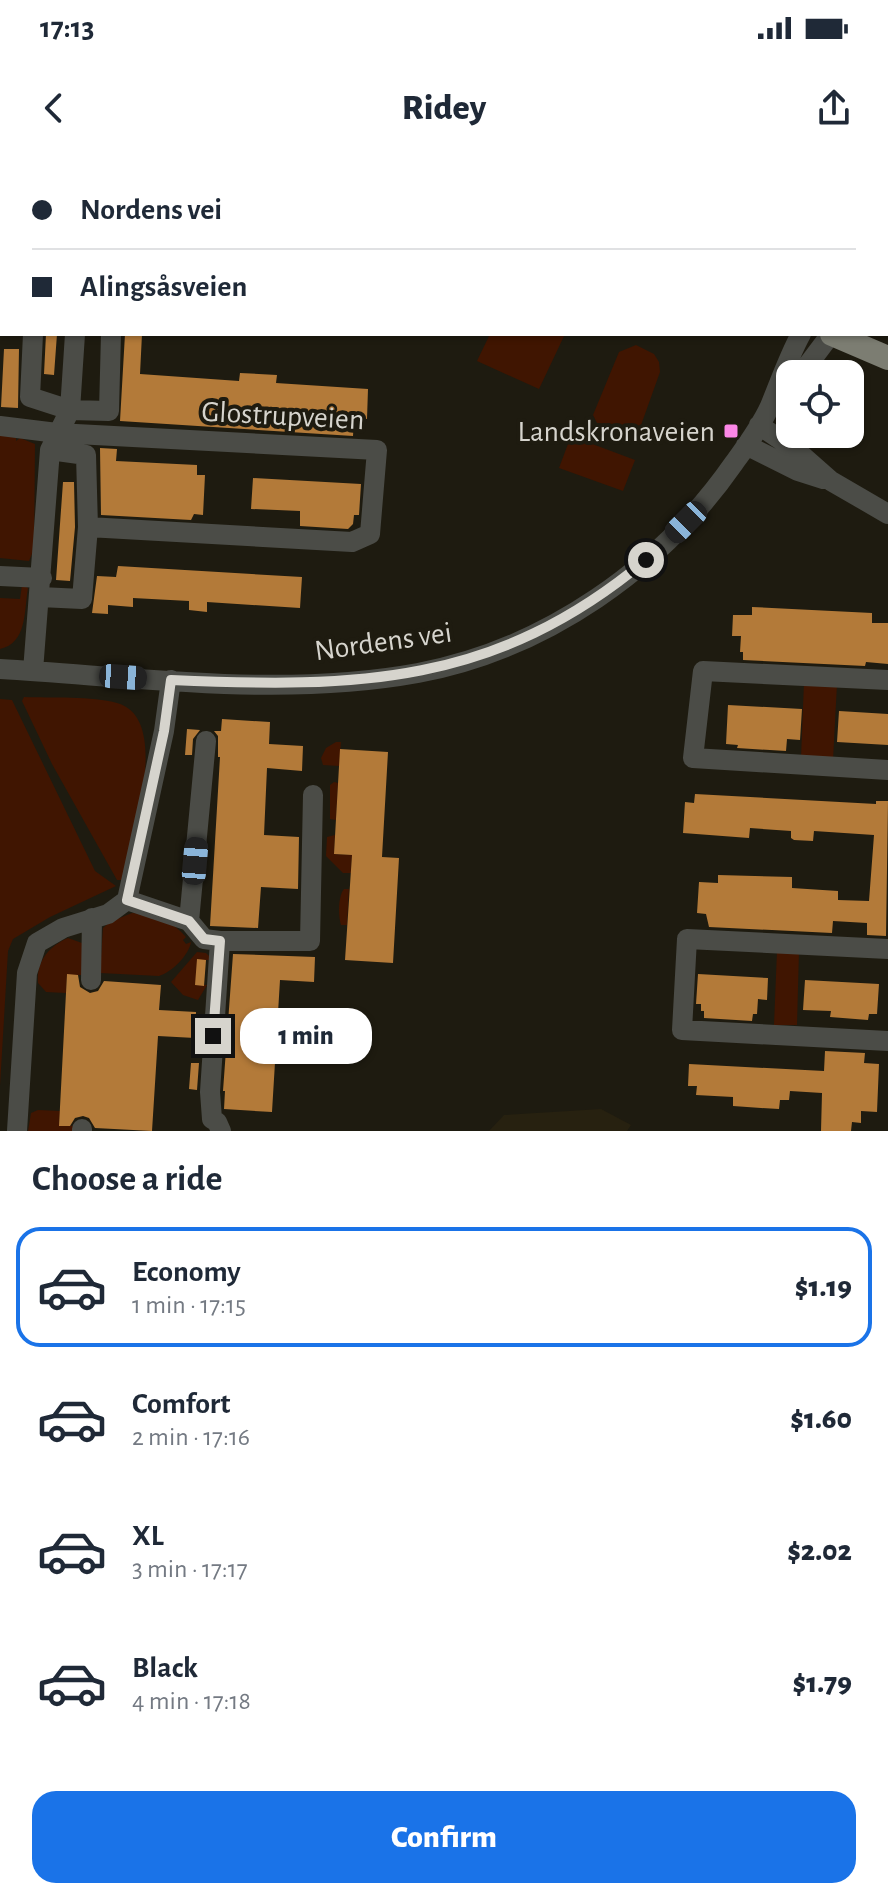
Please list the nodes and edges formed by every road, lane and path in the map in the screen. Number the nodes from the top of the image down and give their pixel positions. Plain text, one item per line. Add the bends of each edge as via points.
1 (33, 336) edge
2 (75, 336) edge
3 (111, 336) edge
4 (800, 336) edge
5 (830, 336) edge
6 (837, 336) edge
7 (888, 358) edge
8 (812, 360) edge
9 (776, 403) edge
10 (70, 410) junction
11 (764, 416) junction
12 (0, 426) edge
13 (54, 441) junction
14 (746, 445) junction
15 (831, 481) junction
16 (888, 514) edge
17 (88, 527) junction
18 (0, 576) edge
19 (41, 588) junction
20 (0, 669) edge
21 (33, 671) junction
22 (171, 680) junction
23 (888, 680) edge
24 (206, 741) dead end
25 (888, 770) edge
26 (313, 795) dead end
27 (127, 900) junction
28 (92, 918) junction
29 (189, 921) junction
30 (220, 941) junction
31 (888, 949) edge
32 (91, 980) dead end
33 (888, 1041) edge
34 (17, 1131) edge
35 (221, 1131) edge

1 - 10 street via 30,397
2 - 10 street
3 - 10 street via 109,411
4 - 11 street, Nordens vei
5 - 8 street
6 - 7 main road
9 - 11 street, Nordens vei
10 - 13 street
11 - 14 street, Nordens vei
11 - 15 street
12 - 13 street, Glostrupveien
13 - 17 street, Glostrupveien via 86,455
13 - 17 street, Glostrupveien via 377,450 370,534 352,542
13 - 19 street
14 - 15 street
14 - 22 street, Nordens vei via 702,505 624,578 550,626 468,660 389,677 282,683
15 - 16 street
17 - 19 street, Glostrupveien via 82,599
18 - 19 street
19 - 21 street
20 - 21 street, Nordens vei
21 - 22 street, Nordens vei
22 - 27 street
23 - 25 street via 703,671 693,758
24 - 29 street
26 - 30 street via 310,941
27 - 28 street
27 - 29 street
28 - 32 street
28 - 34 street via 37,943 27,973
29 - 30 street via 204,939
30 - 35 street via 210,1092 212,1119
31 - 33 street via 687,939 682,1030

